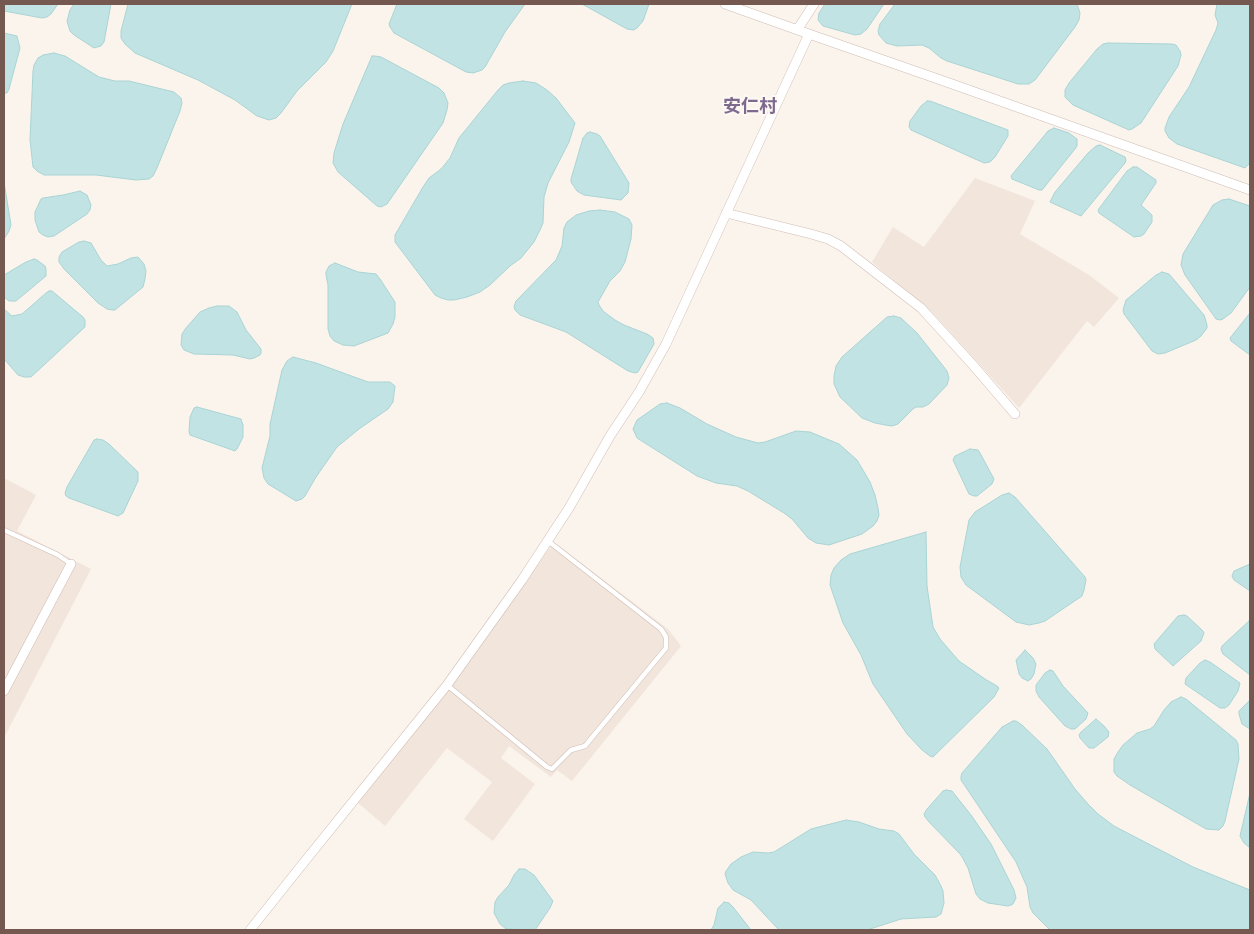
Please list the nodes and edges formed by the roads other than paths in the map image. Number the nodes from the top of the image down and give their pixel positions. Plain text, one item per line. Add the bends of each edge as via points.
1 (726, 4) edge
2 (814, 4) edge
3 (797, 30) junction
4 (809, 34) junction
5 (1250, 190) edge
6 (726, 213) junction
7 (1015, 414) dead end
8 (4, 530) edge
9 (548, 541) junction
10 (71, 564) joint
11 (447, 685) junction
12 (4, 692) edge
13 (250, 930) edge

1 - 3 street
2 - 3 street
3 - 4 street
4 - 5 street
4 - 6 street
6 - 7 street via 812,234 841,246 921,308
6 - 9 street via 652,370
8 - 10 lane
9 - 11 street
9 - 11 lane via 661,629 666,637 666,648 585,746 571,750 552,769
10 - 12 street
11 - 13 street

